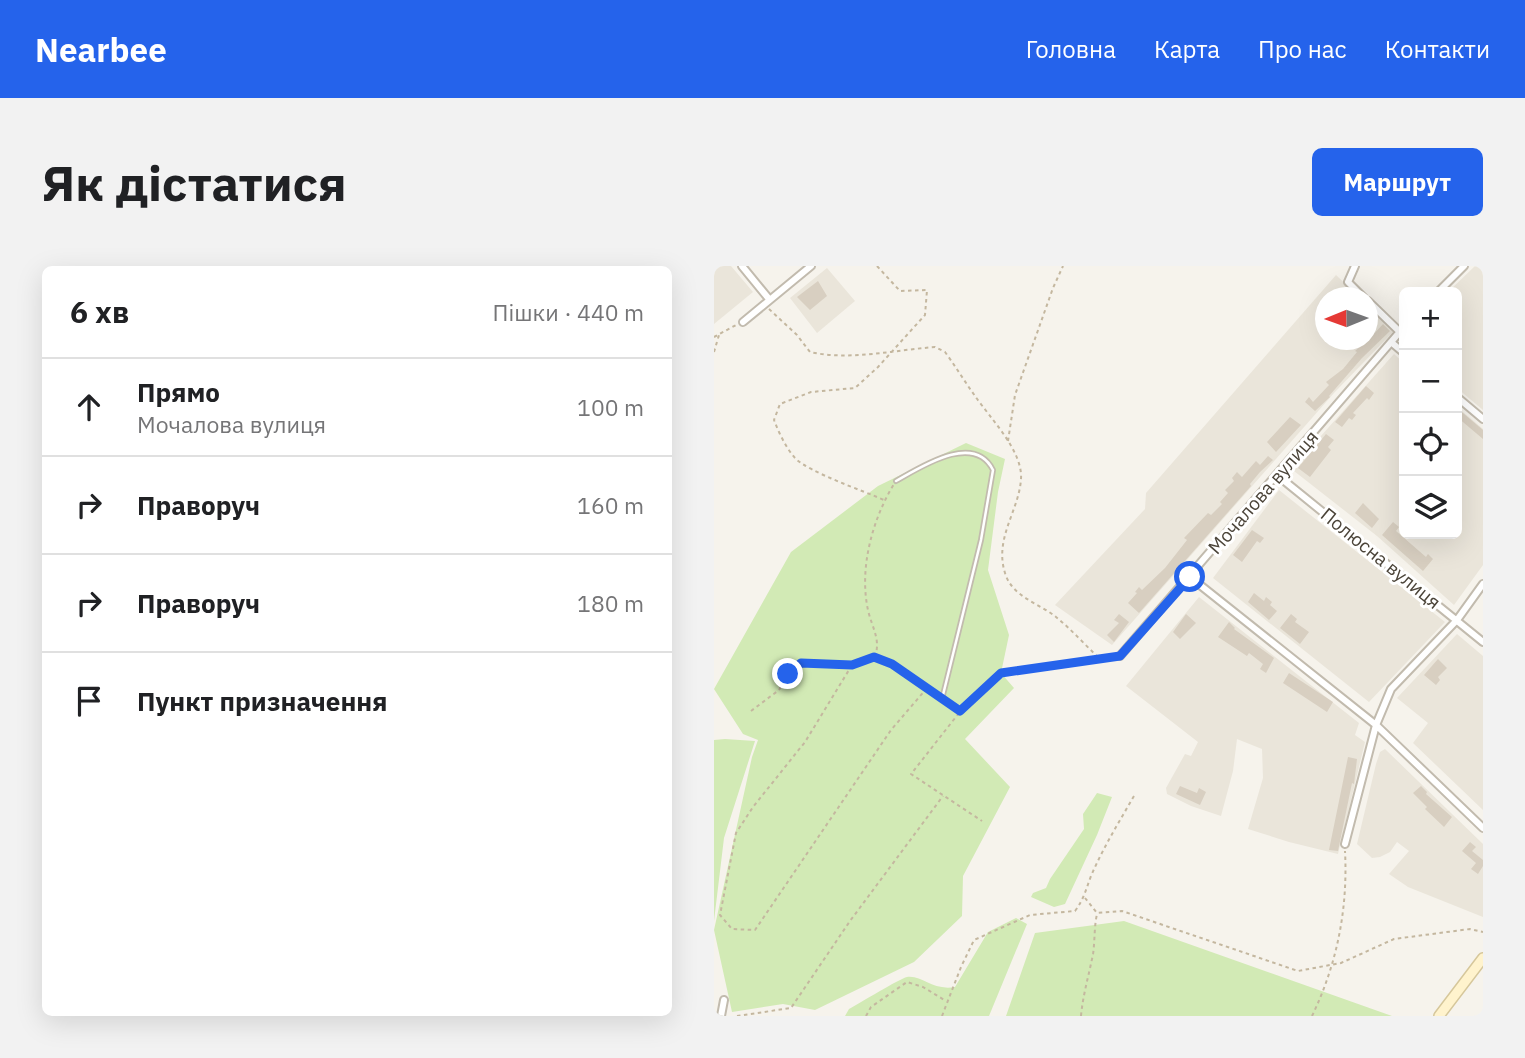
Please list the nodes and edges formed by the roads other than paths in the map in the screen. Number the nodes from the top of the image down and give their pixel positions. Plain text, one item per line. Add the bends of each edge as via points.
1 (742, 266) edge
2 (811, 266) edge
3 (1355, 266) edge
4 (1464, 266) edge
5 (1353, 287) edge
6 (1443, 287) edge
7 (769, 299) junction
8 (1378, 309) edge
9 (743, 322) road end
10 (1399, 327) edge
11 (1399, 333) edge
12 (1391, 342) junction
13 (1400, 350) edge
14 (1462, 401) edge
15 (1483, 419) edge
16 (1277, 475) junction
17 (896, 481) road end
18 (1190, 577) junction
19 (1483, 584) edge
20 (1457, 620) junction
21 (1483, 642) edge
22 (1120, 656) road end
23 (942, 699) road end
24 (1376, 726) junction
25 (1483, 828) edge
26 (1345, 844) road end
27 (1483, 958) edge
28 (724, 1000) dead end
29 (721, 1016) edge
30 (1439, 1016) edge

1 - 7 street
2 - 7 street
3 - 5 street via 1348,282
4 - 6 street
7 - 9 street
8 - 10 street
11 - 12 street, Мочалова вулиця
12 - 13 street
12 - 16 street, Мочалова вулиця
14 - 15 street
16 - 18 street, Мочалова вулиця
16 - 20 street, Полюсна вулиця
17 - 23 lane via 939,458 971,452 989,461 993,470 981,540
18 - 22 street, Мочалова вулиця
18 - 24 street
19 - 20 street
20 - 21 street, Полюсна вулиця
20 - 24 street via 1391,689
24 - 25 street
24 - 26 street
27 - 30 street
28 - 29 street

